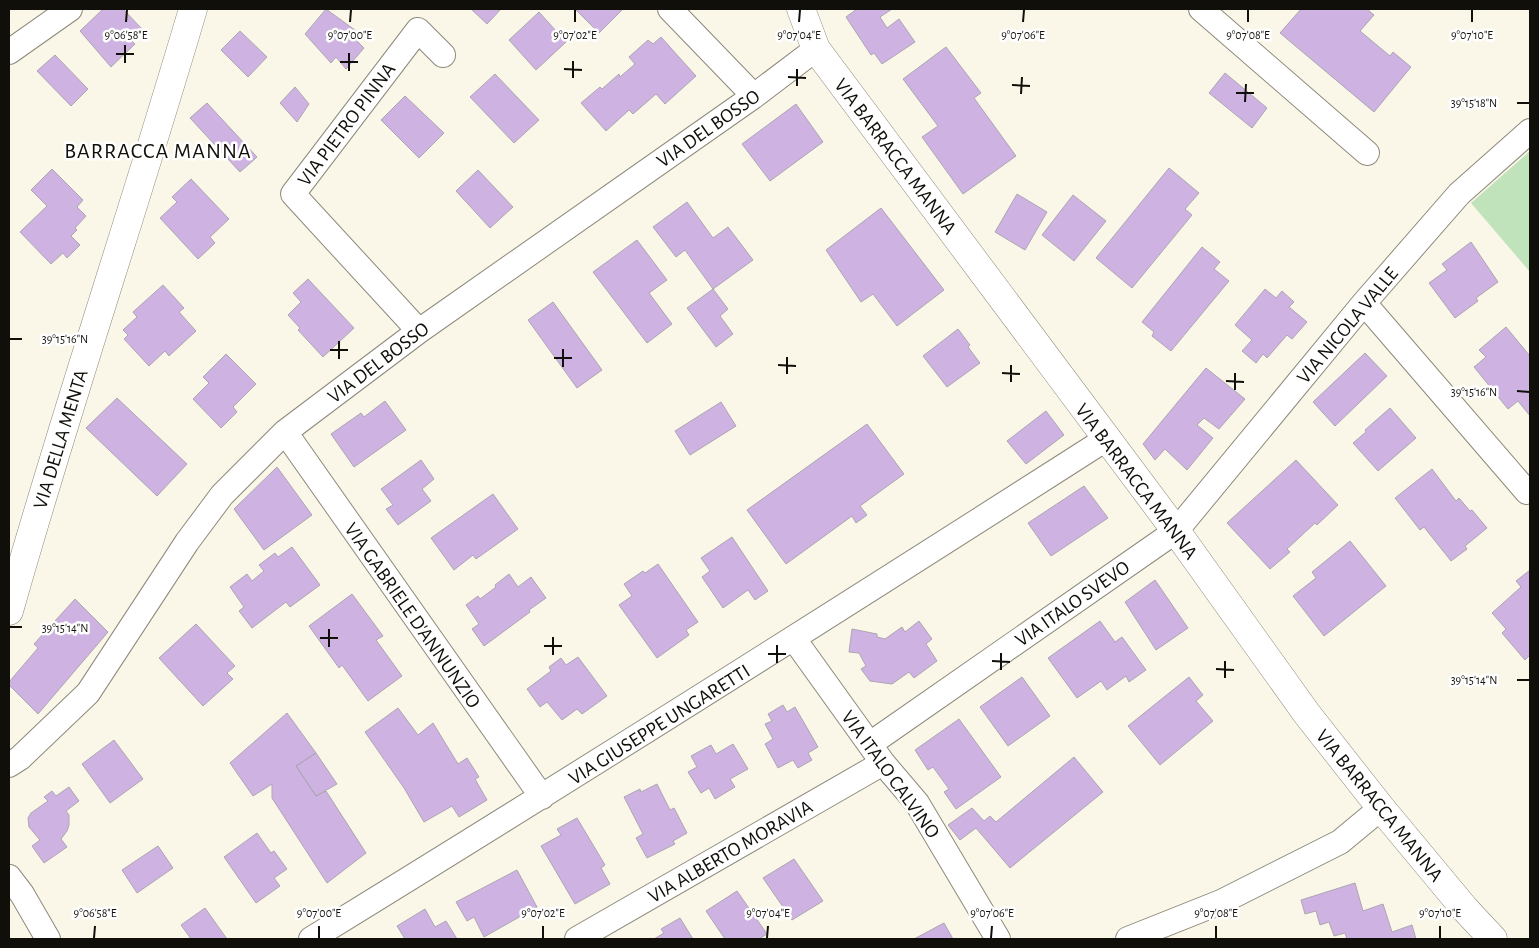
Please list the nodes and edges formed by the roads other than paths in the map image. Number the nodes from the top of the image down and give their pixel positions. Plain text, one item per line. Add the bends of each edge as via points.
1 (70, 9) edge
2 (194, 9) edge
3 (670, 9) edge
4 (801, 9) edge
5 (1201, 9) edge
6 (816, 49) junction
7 (9, 52) edge
8 (443, 55) dead end
9 (754, 96) junction
10 (1530, 131) edge
11 (1367, 153) dead end
12 (1364, 303) junction
13 (419, 331) junction
14 (285, 432) junction
15 (1106, 439) junction
16 (1527, 492) dead end
17 (1176, 531) junction
18 (9, 611) edge
19 (794, 639) junction
20 (876, 754) junction
21 (12, 759) edge
22 (542, 797) junction
23 (1381, 808) junction
24 (9, 876) edge
25 (48, 939) edge
26 (311, 939) edge
27 (576, 939) edge
28 (998, 939) edge
29 (1128, 939) edge
30 (1493, 939) edge

1 - 7 street
2 - 18 street, VIA DELLA MENTA via 42,494
3 - 9 street
4 - 6 street, VIA BARRACCA MANNA
5 - 11 street
6 - 9 street, VIA DEL BOSSO
6 - 15 street, VIA BARRACCA MANNA
8 - 13 street, VIA PIETRO PINNA via 418,30 292,194
9 - 13 street, VIA DEL BOSSO
10 - 12 street, VIA NICOLA VALLE via 1459,194
12 - 16 street
12 - 17 street, VIA NICOLA VALLE
13 - 14 street, VIA DEL BOSSO
14 - 21 street, VIA DEL BOSSO via 222,495 187,542 88,692
14 - 22 street, VIA GABRIELE D'ANNUNZIO
15 - 17 street, VIA BARRACCA MANNA
15 - 19 street, VIA GIUSEPPE UNGARETTI
17 - 20 street, VIA ITALO SVEVO
17 - 23 street, VIA BARRACCA MANNA via 1307,714
19 - 20 street, VIA ITALO CALVINO
19 - 22 street, VIA GIUSEPPE UNGARETTI
20 - 27 street, VIA ALBERTO MORAVIA
20 - 28 street, VIA ITALO CALVINO via 917,803
22 - 26 street, VIA GIUSEPPE UNGARETTI
23 - 29 street via 1340,842 1222,902
23 - 30 street, VIA BARRACCA MANNA
24 - 25 street

